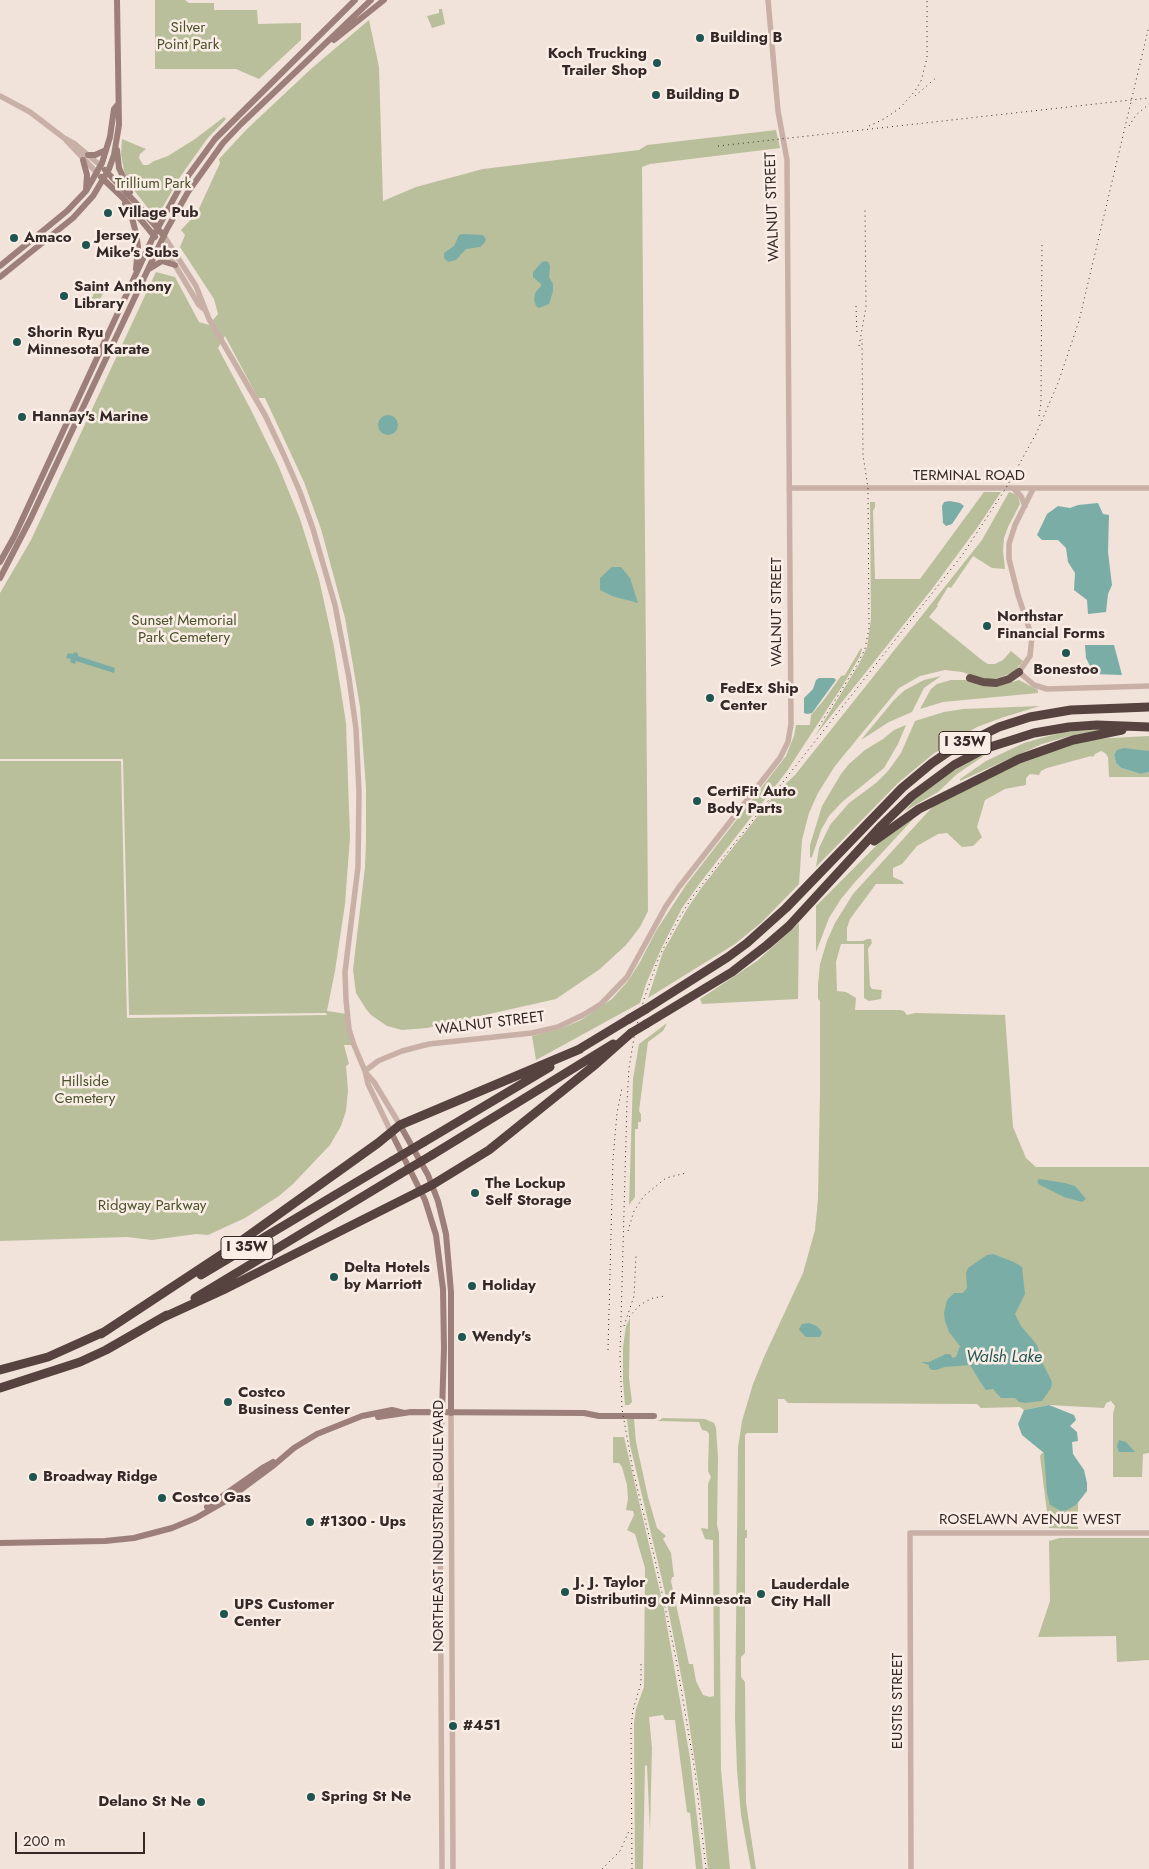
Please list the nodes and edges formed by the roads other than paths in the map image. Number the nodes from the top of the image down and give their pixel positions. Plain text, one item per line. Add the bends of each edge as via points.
1 (117, 0) edge
2 (355, 0) edge
3 (371, 0) edge
4 (384, 0) edge
5 (768, 0) edge
6 (315, 54) junction
7 (0, 96) edge
8 (118, 104) junction
9 (117, 141) junction
10 (106, 150) junction
11 (86, 157) junction
12 (99, 169) junction
13 (105, 176) junction
14 (86, 191) junction
15 (123, 198) junction
16 (135, 202) junction
17 (156, 232) junction
18 (164, 236) junction
19 (160, 244) junction
20 (176, 265) junction
21 (0, 266) edge
22 (148, 270) junction
23 (135, 276) junction
24 (0, 277) edge
25 (205, 310) junction
26 (789, 488) junction
27 (1149, 488) edge
28 (1014, 489) junction
29 (1033, 489) junction
30 (1025, 506) junction
31 (0, 562) edge
32 (0, 578) edge
33 (1019, 672) junction
34 (970, 678) dead end
35 (1149, 686) edge
36 (1149, 707) edge
37 (1149, 727) edge
38 (849, 862) junction
39 (631, 1033) junction
40 (580, 1048) junction
41 (365, 1071) junction
42 (400, 1125) junction
43 (391, 1132) junction
44 (432, 1185) junction
45 (421, 1191) junction
46 (162, 1318) junction
47 (101, 1334) junction
48 (0, 1370) edge
49 (0, 1388) edge
50 (442, 1412) junction
51 (451, 1413) junction
52 (652, 1416) dead end
53 (910, 1533) joint
54 (1149, 1533) edge
55 (0, 1544) edge
56 (442, 1869) edge
57 (453, 1869) edge
58 (912, 1869) edge

1 - 8 main road
2 - 17 main road via 215,139 180,187
3 - 6 main road
4 - 6 main road
5 - 26 street, WALNUT STREET via 778,111 787,160
6 - 18 main road via 223,143 177,208
7 - 11 street via 30,112 75,144
8 - 9 main road
8 - 10 main road via 114,109
9 - 13 main road
9 - 16 main road via 119,168
10 - 11 main road
10 - 12 main road
11 - 12 street
11 - 14 main road
12 - 13 main road
12 - 14 main road
13 - 15 main road
13 - 16 main road
13 - 24 main road via 93,196 73,218
14 - 21 main road via 67,211
15 - 17 main road
15 - 23 main road via 136,233
16 - 17 main road
17 - 18 main road
17 - 19 main road
17 - 23 main road
18 - 19 main road
18 - 25 street via 196,286
19 - 20 street
19 - 22 main road
20 - 22 main road via 162,261
20 - 25 street
22 - 32 main road
23 - 31 main road
25 - 41 street via 265,415 300,492 343,640 356,729 359,792 358,867 345,986 349,1029
26 - 28 street, TERMINAL ROAD
26 - 41 street, WALNUT STREET via 791,724 788,742 780,758 679,887 627,977 601,1004 558,1027 532,1033 429,1044 378,1061
27 - 29 street, TERMINAL ROAD
28 - 29 street, TERMINAL ROAD
28 - 30 street via 1022,496
29 - 30 street
30 - 33 street via 1008,544 1018,595 1032,637 1030,656
33 - 34 highway via 996,683
33 - 35 street via 1034,685 1047,689
36 - 40 highway, I 35W, bridge via 1046,714 1016,721 948,752 918,774 747,944
37 - 38 highway via 1055,745 1019,758 905,818
37 - 38 highway, I 35W via 1097,725 1053,729 984,749 946,770 915,793
38 - 39 highway, I 35W, bridge via 788,926 750,959
39 - 44 highway via 489,1150
39 - 46 highway, I 35W, bridge
40 - 42 highway
40 - 47 highway, I 35W, bridge
41 - 42 street
41 - 43 street
42 - 43 highway
42 - 44 main road, NORTHEAST INDUSTRIAL BOULEVARD
43 - 45 main road, NORTHEAST INDUSTRIAL BOULEVARD
43 - 47 highway via 230,1249
44 - 45 highway
44 - 51 main road, NORTHEAST INDUSTRIAL BOULEVARD via 443,1217 450,1267
45 - 46 highway
45 - 50 main road, NORTHEAST INDUSTRIAL BOULEVARD via 436,1235 443,1280
46 - 49 highway, I 35W via 80,1362
47 - 48 highway, I 35W via 48,1356
50 - 51 main road
50 - 55 main road via 404,1413 347,1422 305,1440 216,1507 178,1526 134,1538
50 - 56 street, NORTHEAST INDUSTRIAL BOULEVARD
51 - 52 main road
51 - 57 street, NORTHEAST INDUSTRIAL BOULEVARD
53 - 54 street, ROSELAWN AVENUE WEST
53 - 58 street, EUSTIS STREET

